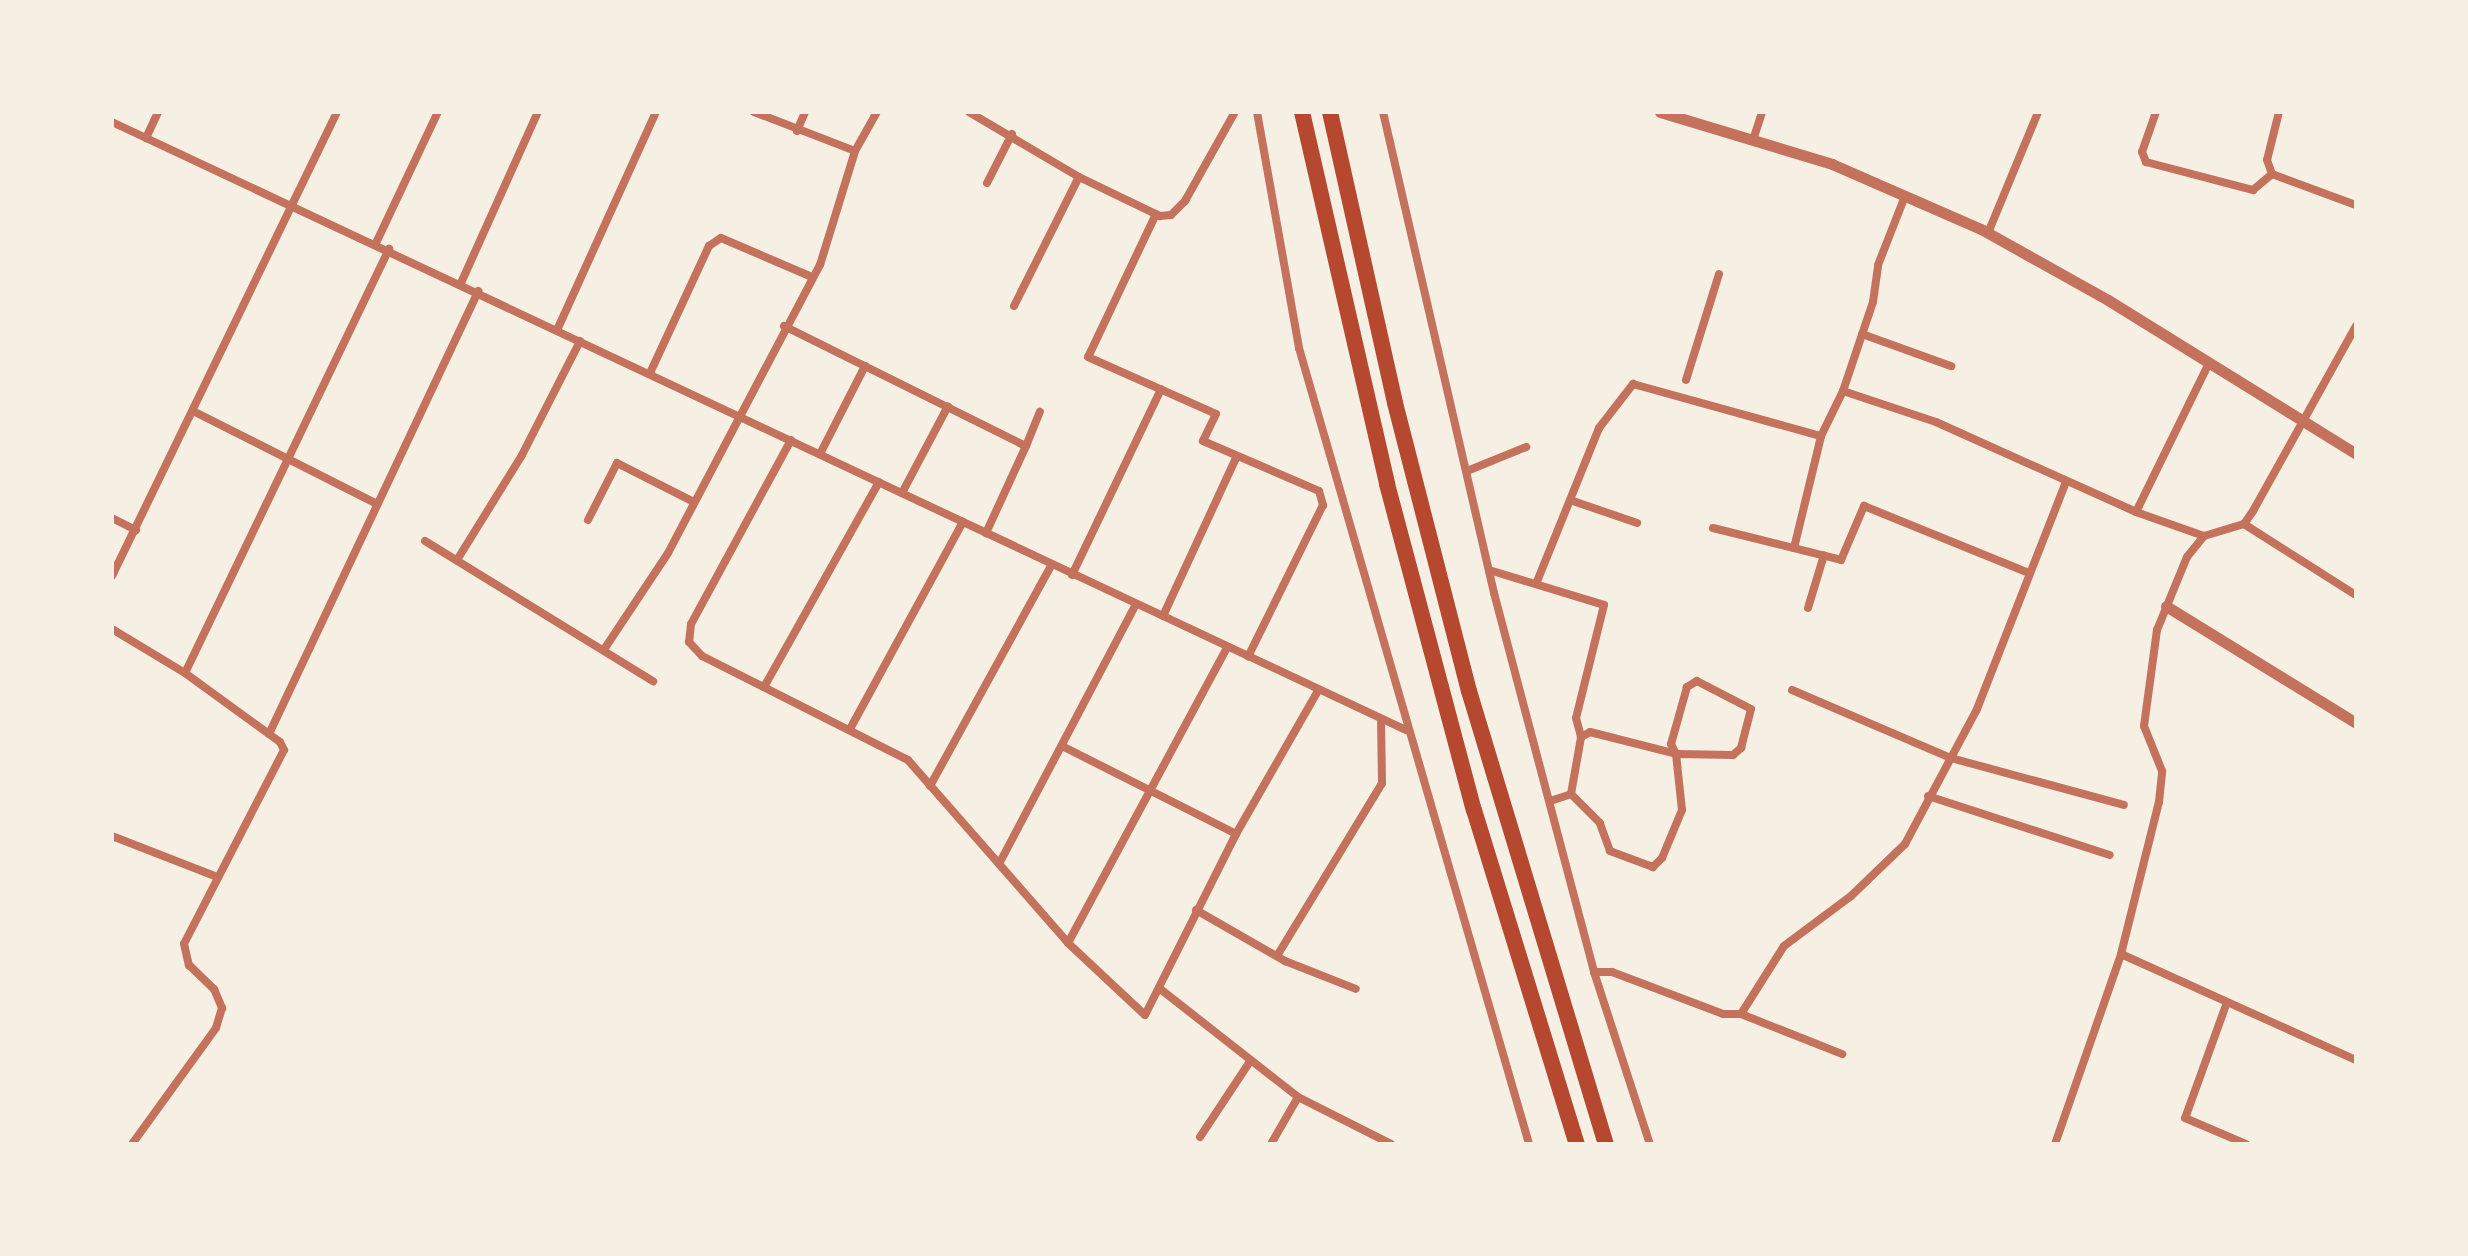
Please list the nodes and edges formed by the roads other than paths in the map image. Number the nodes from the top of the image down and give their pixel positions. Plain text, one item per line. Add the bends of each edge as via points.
1 (158, 112) edge
2 (438, 112) edge
3 (538, 112) edge
4 (656, 112) edge
5 (754, 112) edge
6 (805, 112) edge
7 (877, 112) edge
8 (969, 112) edge
9 (1235, 112) edge
10 (1257, 112) edge
11 (1302, 112) edge
12 (1330, 112) edge
13 (1383, 112) edge
14 (1660, 112) edge
15 (1762, 112) edge
16 (2038, 112) edge
17 (2156, 112) edge
18 (2279, 112) edge
19 (334, 113) edge
20 (112, 122) edge
21 (797, 131) junction
22 (1012, 134) junction
23 (1754, 137) junction
24 (146, 138) junction
25 (855, 151) junction
26 (2272, 174) junction
27 (1079, 177) junction
28 (987, 183) dead end
29 (1905, 196) junction
30 (292, 205) junction
31 (2356, 205) edge
32 (1156, 214) junction
33 (1988, 233) junction
34 (376, 243) junction
35 (389, 249) junction
36 (1719, 274) dead end
37 (812, 277) junction
38 (461, 283) junction
39 (478, 291) junction
40 (1014, 306) dead end
41 (784, 326) junction
42 (2356, 326) edge
43 (558, 328) junction
44 (1862, 334) junction
45 (580, 341) junction
46 (2209, 363) junction
47 (865, 366) junction
48 (1951, 366) dead end
49 (650, 373) junction
50 (1686, 380) dead end
51 (1161, 389) junction
52 (1843, 391) junction
53 (948, 406) junction
54 (193, 411) junction
55 (1040, 412) dead end
56 (740, 415) junction
57 (2303, 422) junction
58 (1821, 436) junction
59 (791, 440) junction
60 (1026, 446) junction
61 (1526, 447) dead end
62 (820, 454) junction
63 (2356, 454) edge
64 (1237, 456) junction
65 (286, 458) junction
66 (1467, 471) junction
67 (879, 482) junction
68 (2066, 482) junction
69 (902, 493) junction
70 (1570, 500) junction
71 (694, 502) junction
72 (377, 504) junction
73 (2136, 512) junction
74 (112, 518) edge
75 (588, 520) dead end
76 (963, 522) junction
77 (1637, 523) dead end
78 (2244, 524) junction
79 (1713, 528) dead end
80 (136, 530) junction
81 (986, 533) junction
82 (2204, 536) junction
83 (425, 541) dead end
84 (1794, 548) junction
85 (1824, 555) junction
86 (457, 560) junction
87 (1051, 566) junction
88 (1489, 570) junction
89 (2029, 573) junction
90 (1072, 575) junction
91 (112, 576) edge
92 (1536, 584) junction
93 (2356, 595) edge
94 (1136, 604) junction
95 (2166, 606) junction
96 (1808, 608) dead end
97 (1163, 616) junction
98 (112, 629) edge
99 (605, 648) junction
100 (1226, 649) junction
101 (1248, 657) junction
102 (185, 673) junction
103 (653, 681) dead end
104 (764, 687) junction
105 (1792, 690) dead end
106 (1318, 691) junction
107 (1381, 719) junction
108 (2356, 723) edge
109 (850, 729) junction
110 (1406, 730) junction
111 (269, 734) junction
112 (1581, 737) junction
113 (1064, 747) junction
114 (1676, 754) junction
115 (1951, 758) junction
116 (930, 786) junction
117 (1151, 789) junction
118 (1571, 794) junction
119 (1928, 796) junction
120 (1550, 801) junction
121 (2124, 805) dead end
122 (1236, 834) junction
123 (112, 836) edge
124 (2110, 855) dead end
125 (999, 864) junction
126 (217, 877) junction
127 (1196, 910) junction
128 (1068, 943) junction
129 (2121, 954) junction
130 (1277, 956) junction
131 (1594, 972) junction
132 (1159, 988) junction
133 (1356, 989) dead end
134 (2226, 1005) junction
135 (1741, 1014) junction
136 (1842, 1054) dead end
137 (1251, 1060) junction
138 (2356, 1060) edge
139 (1298, 1097) junction
140 (1200, 1137) dead end
141 (132, 1144) edge
142 (1271, 1144) edge
143 (1391, 1144) edge
144 (1529, 1144) edge
145 (1577, 1144) edge
146 (1606, 1144) edge
147 (1650, 1144) edge
148 (2055, 1144) edge
149 (2246, 1144) edge

1 - 24 street
2 - 34 street
3 - 38 street
4 - 43 street
5 - 21 street
6 - 21 street
7 - 25 street
8 - 22 street
9 - 32 street via 1185,201 1171,215
10 - 110 street via 1299,348
11 - 145 highway via 1387,484 1474,810
12 - 146 highway via 1395,403 1469,691
13 - 66 street
14 - 23 street
15 - 23 street
16 - 33 street
17 - 26 street via 2142,152 2146,162 2253,190
18 - 26 street via 2267,160
19 - 30 street
20 - 24 street
21 - 25 street
22 - 27 street
22 - 28 street
23 - 29 street
24 - 30 street
25 - 37 street via 827,250
26 - 31 street
27 - 32 street
27 - 40 street
29 - 33 street
29 - 44 street via 1878,265
30 - 34 street
30 - 54 street
32 - 51 street via 1088,357
33 - 46 street
34 - 35 street
35 - 38 street
35 - 65 street
36 - 50 street
37 - 41 street
37 - 49 street via 721,238 709,246
38 - 39 street
39 - 43 street
39 - 72 street
41 - 47 street
41 - 56 street
42 - 57 street
43 - 45 street
44 - 48 street
44 - 52 street
45 - 49 street
45 - 86 street via 522,455
46 - 57 street
46 - 73 street
47 - 53 street
47 - 62 street
49 - 56 street
51 - 64 street via 1216,414 1203,441
51 - 90 street
52 - 58 street
52 - 68 street via 1936,422
53 - 60 street
53 - 69 street
54 - 65 street
54 - 80 street
55 - 60 street
56 - 59 street
56 - 71 street
57 - 63 street
57 - 78 street
58 - 70 street via 1633,384 1599,428
58 - 84 street
59 - 62 street
59 - 104 street via 688,633 702,656
60 - 81 street
61 - 66 street
62 - 67 street
64 - 97 street
64 - 101 street via 1319,491 1323,505
65 - 72 street
65 - 102 street
66 - 88 street
67 - 69 street
67 - 104 street
68 - 73 street
68 - 89 street
69 - 76 street
70 - 77 street
70 - 92 street
71 - 75 street via 617,463
71 - 99 street
72 - 111 street
73 - 82 street
74 - 80 street
76 - 81 street
76 - 109 street
78 - 82 street
78 - 93 street
79 - 84 street
80 - 91 street
81 - 87 street
82 - 95 street via 2187,557
83 - 86 street
84 - 85 street
85 - 89 street via 1841,560 1864,506
85 - 96 street
86 - 99 street
87 - 90 street
87 - 116 street
88 - 92 street
88 - 120 street
89 - 115 street via 1977,709
90 - 94 street
92 - 112 street via 1604,605 1576,718
94 - 97 street
94 - 113 street
95 - 108 street
95 - 129 street via 2157,630 2144,726 2162,771 2159,802
97 - 100 street
98 - 102 street
99 - 103 street
100 - 101 street
100 - 117 street
101 - 106 street
102 - 111 street
104 - 109 street
105 - 115 street
106 - 107 street
106 - 122 street
107 - 110 street
107 - 130 street via 1382,783
109 - 116 street via 908,760
110 - 144 street
111 - 126 street via 284,750
112 - 114 street via 1590,732
112 - 118 street
113 - 117 street
113 - 125 street
114 - 114 street via 1733,755 1741,748 1751,709 1697,681 1687,687 1671,744
114 - 118 street via 1682,810 1653,867 1610,851 1600,823
115 - 119 street
115 - 121 street
116 - 125 street
117 - 122 street
117 - 128 street
118 - 120 street
119 - 124 street
119 - 135 street via 1905,844 1851,896 1784,946
120 - 131 street
122 - 127 street
123 - 126 street
125 - 128 street
126 - 141 street via 184,944 189,965 214,989 222,1008 216,1028
127 - 130 street
127 - 132 street
128 - 132 street via 1145,1015
129 - 134 street
129 - 148 street
130 - 133 street
131 - 135 street via 1612,972 1723,1014
131 - 147 street
132 - 137 street
134 - 138 street
134 - 149 street via 2185,1118
135 - 136 street
137 - 139 street
137 - 140 street
139 - 142 street
139 - 143 street

